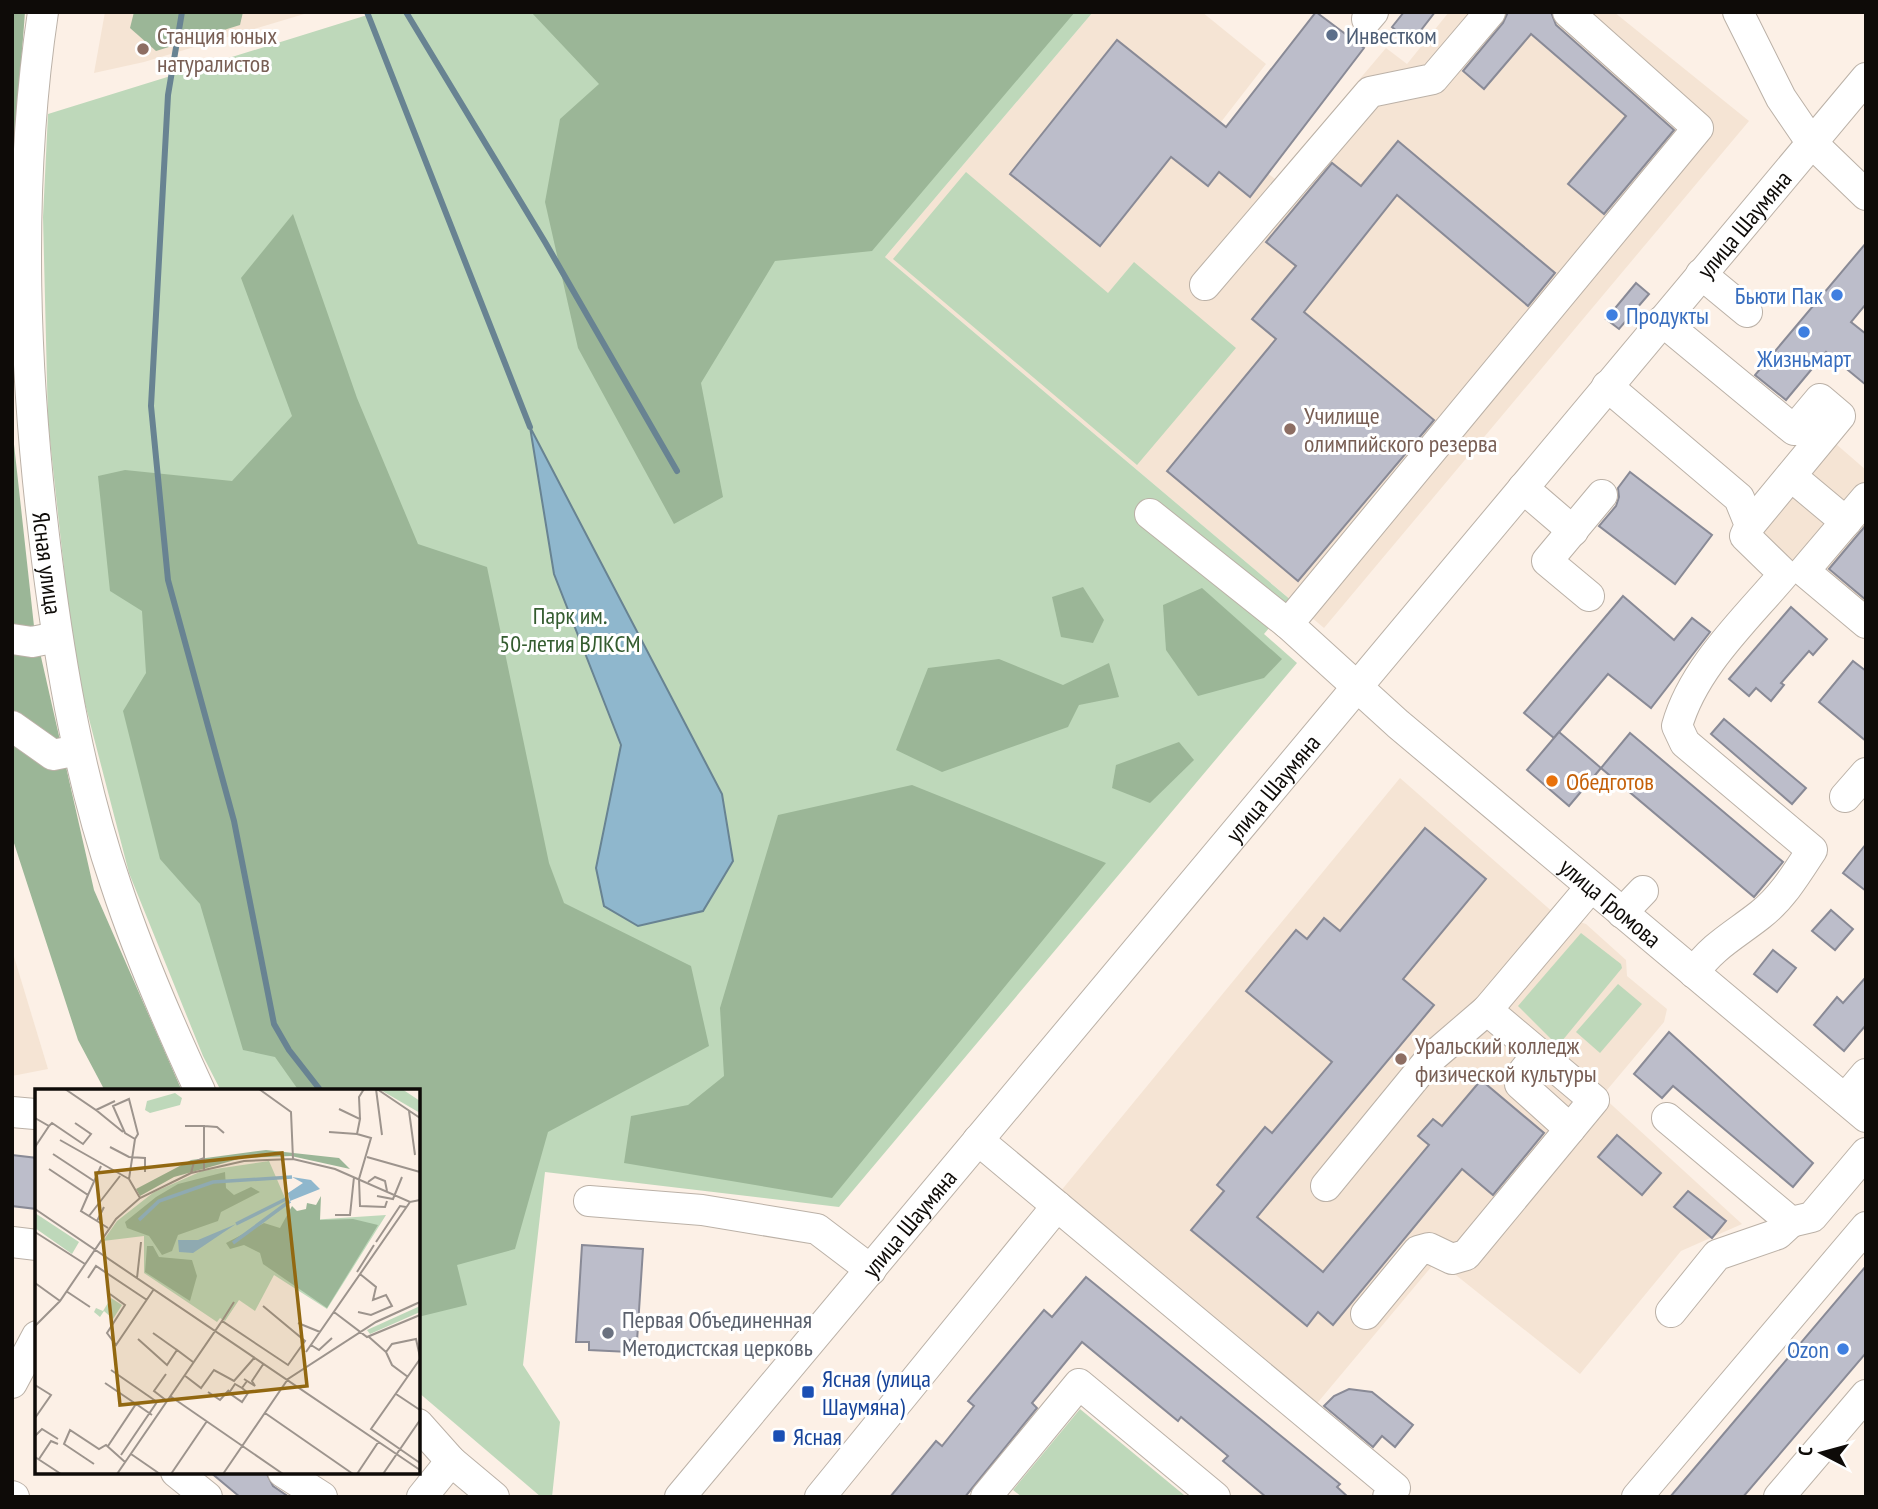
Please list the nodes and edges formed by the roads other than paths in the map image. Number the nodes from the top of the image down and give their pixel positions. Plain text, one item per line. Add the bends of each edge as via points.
1 (43, 12) edge
2 (1490, 12) edge
3 (1568, 12) edge
4 (1738, 12) edge
5 (1866, 78) edge
6 (1811, 142) junction
7 (1866, 195) edge
8 (1702, 274) junction
9 (1205, 285) dead end
10 (1747, 312) dead end
11 (1662, 321) junction
12 (1608, 386) junction
13 (1791, 475) junction
14 (1522, 488) junction
15 (1602, 495) dead end
16 (1866, 498) edge
17 (1150, 514) dead end
18 (1846, 522) junction
19 (1750, 525) junction
20 (1573, 530) junction
21 (1784, 574) junction
22 (1588, 596) dead end
23 (1288, 624) junction
24 (1866, 624) edge
25 (57, 638) junction
26 (12, 639) edge
27 (1866, 641) edge
28 (1358, 687) junction
29 (12, 726) edge
30 (78, 750) junction
31 (1866, 773) edge
32 (1845, 797) dead end
33 (1590, 888) junction
34 (1643, 891) dead end
35 (1622, 913) junction
36 (1694, 973) junction
37 (1487, 1010) junction
38 (1866, 1074) edge
39 (199, 1089) edge
40 (1855, 1108) edge
41 (1667, 1118) dead end
42 (978, 1140) junction
43 (1866, 1153) edge
44 (1326, 1186) dead end
45 (589, 1201) dead end
46 (1057, 1206) junction
47 (1791, 1222) junction
48 (1866, 1227) edge
49 (12, 1242) edge
50 (35, 1245) edge
51 (871, 1270) junction
52 (1671, 1312) dead end
53 (1366, 1314) dead end
54 (35, 1340) edge
55 (12, 1383) edge
56 (1866, 1395) edge
57 (420, 1426) edge
58 (452, 1461) junction
59 (178, 1474) edge
60 (286, 1474) edge
61 (207, 1497) edge
62 (322, 1497) edge
63 (422, 1497) edge
64 (494, 1497) edge
65 (680, 1497) edge
66 (820, 1497) edge
67 (986, 1497) edge
68 (1215, 1497) edge
69 (1388, 1497) edge
70 (1637, 1497) edge
71 (1779, 1497) edge

1 - 25 street, Ясная улица via 34,86 25,309 38,487
2 - 9 street via 1433,79 1370,92
3 - 23 street via 1698,128
4 - 6 street via 1781,97
5 - 6 street, улица Шаумяна
6 - 7 street
6 - 8 street, улица Шаумяна
8 - 10 street
8 - 11 street, улица Шаумяна
11 - 12 street, улица Шаумяна
11 - 13 street via 1794,430 1820,399 1840,416
12 - 14 street, улица Шаумяна
12 - 19 street via 1675,436 1739,498
13 - 18 street
13 - 19 street
14 - 20 street
14 - 28 street, улица Шаумяна
15 - 20 street
16 - 18 street
17 - 23 street, улица Громова
18 - 24 street via 1804,571
19 - 21 street via 1745,536
20 - 22 street via 1547,561
21 - 27 street
21 - 36 street via 1712,662 1683,706 1677,726 1685,743 1812,850 1763,914 1712,950
23 - 28 street, улица Громова
25 - 26 street
25 - 30 street, Ясная улица
28 - 33 street, улица Громова
28 - 42 street, улица Шаумяна
29 - 30 street via 53,755
30 - 39 street, Ясная улица via 115,885
31 - 32 street
33 - 35 street, улица Громова
33 - 37 street
34 - 35 street
35 - 36 street, улица Громова
36 - 40 street, улица Громова
37 - 44 street via 1430,1059
37 - 53 street via 1594,1100 1466,1255 1452,1259 1430,1248 1418,1251
38 - 40 street
41 - 47 street
42 - 46 street
42 - 51 street, улица Шаумяна
43 - 47 street via 1812,1217
45 - 51 street via 702,1210 817,1229
46 - 66 street
46 - 69 street via 1326,1427 1395,1489
47 - 52 street via 1778,1234 1717,1255
48 - 70 street
49 - 50 street
51 - 65 street, улица Шаумяна
54 - 55 street
56 - 71 street
57 - 58 street
58 - 63 street
58 - 64 street
59 - 61 street
60 - 62 street
67 - 68 street via 1079,1384

